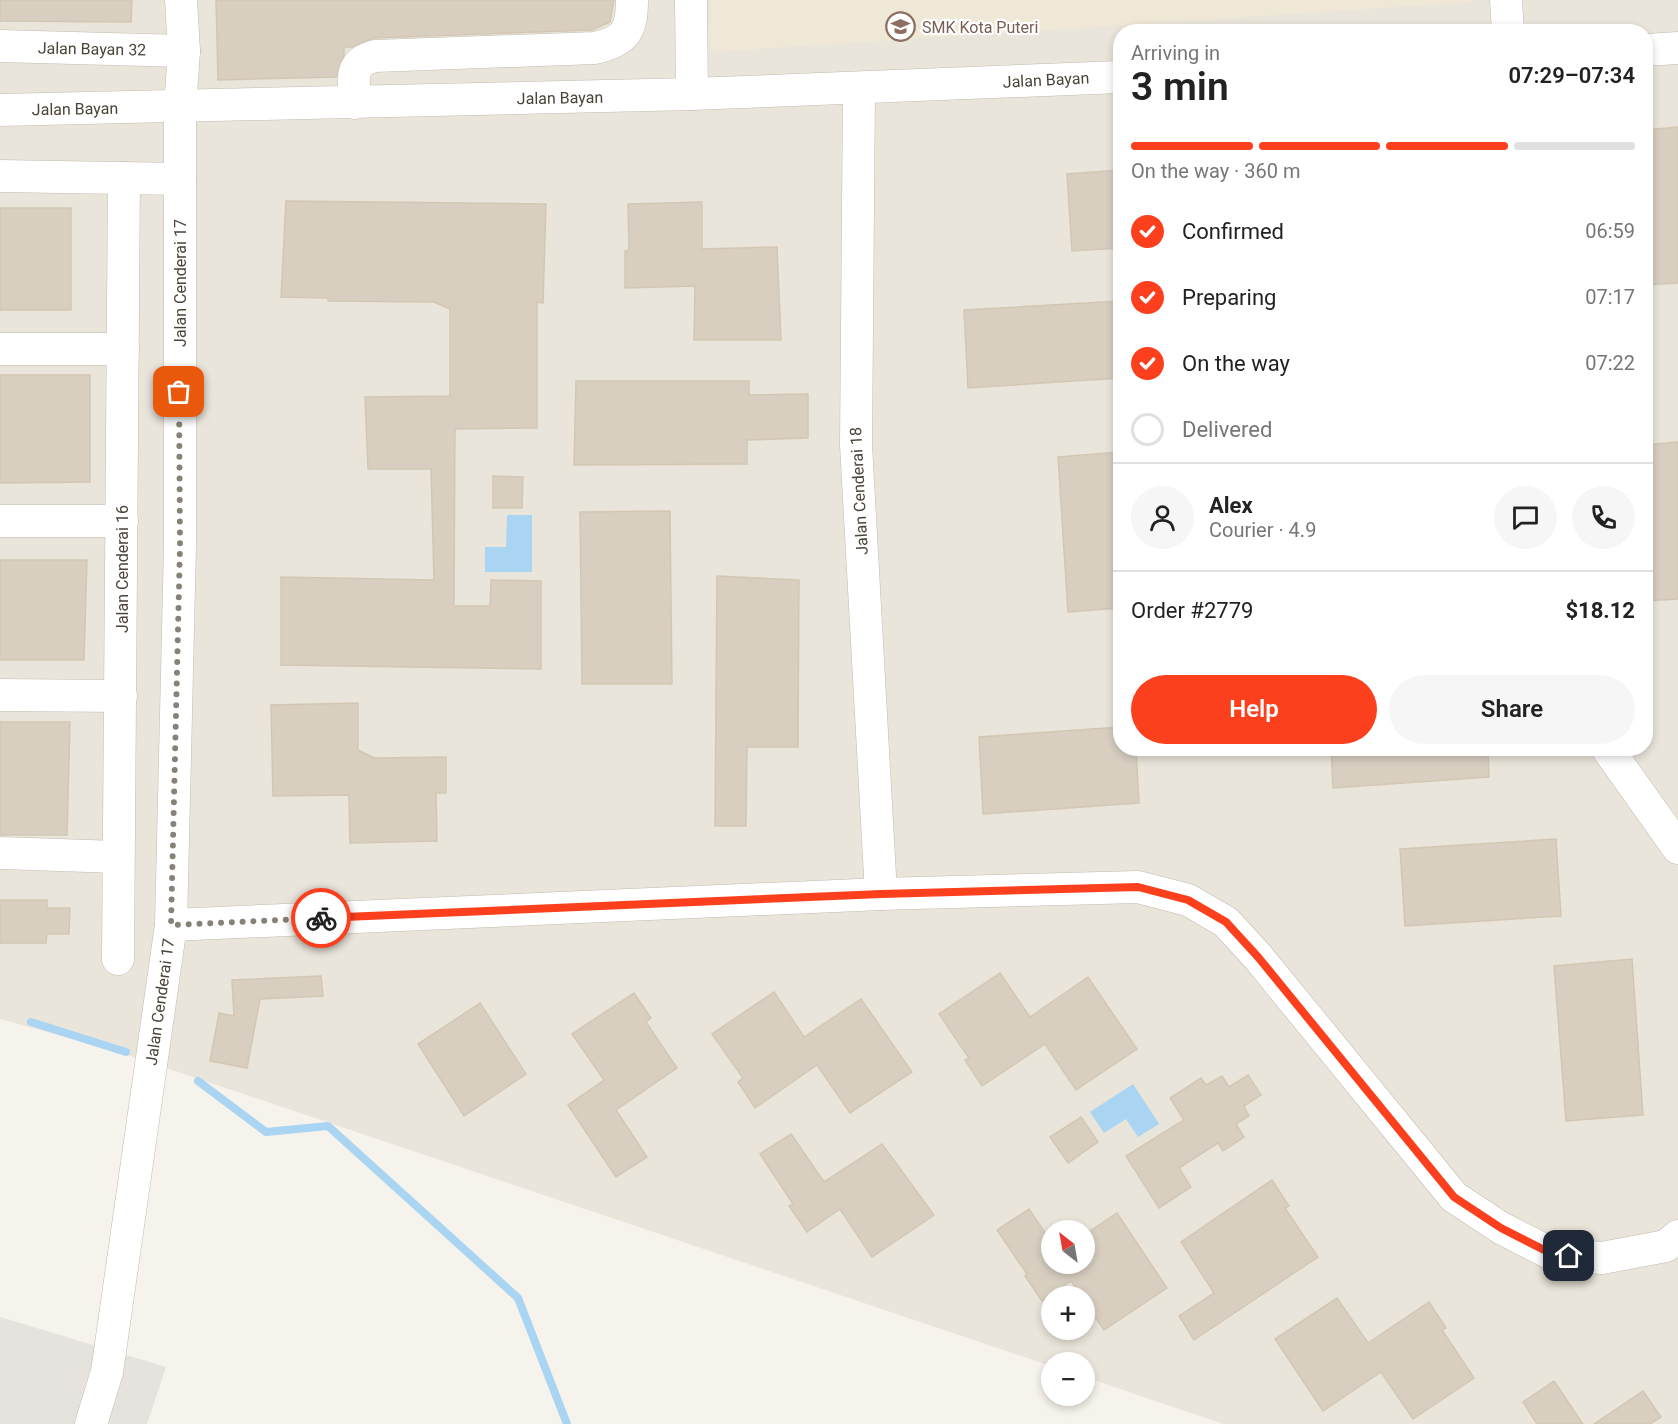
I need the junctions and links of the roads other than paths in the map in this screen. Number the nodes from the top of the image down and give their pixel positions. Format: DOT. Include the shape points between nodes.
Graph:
graph roads {
  1 [pos="180,0"];
  2 [pos="632,0"];
  3 [pos="692,0"];
  4 [pos="1506,0"];
  5 [pos="1508,24"];
  6 [pos="0,46"];
  7 [pos="1678,48"];
  8 [pos="1653,50"];
  9 [pos="184,51"];
  10 [pos="1113,77"];
  11 [pos="859,88"];
  12 [pos="692,94"];
  13 [pos="355,103"];
  14 [pos="180,107"];
  15 [pos="0,110"];
  16 [pos="0,176"];
  17 [pos="124,178"];
  18 [pos="180,179"];
  19 [pos="123,349"];
  20 [pos="0,350"];
  21 [pos="0,521"];
  22 [pos="122,521"];
  23 [pos="0,695"];
  24 [pos="121,696"];
  25 [pos="1613,756"];
  26 [pos="1678,848"];
  27 [pos="0,853"];
  28 [pos="118,857"];
  29 [pos="881,894"];
  30 [pos="171,925"];
  31 [pos="118,959"];
  32 [pos="1678,1236"];
  33 [pos="91,1424"];
  1 -- 9 [label="street, Jalan Cenderai 17"];
  2 -- 13 [label="street" via="632,22 624,36 596,48 363,59 356,67"];
  3 -- 12 [label="street"];
  4 -- 5 [label="street"];
  6 -- 9 [label="street, Jalan Bayan 32"];
  7 -- 8 [label="street"];
  9 -- 14 [label="street, Jalan Cenderai 17"];
  10 -- 11 [label="street, Jalan Bayan"];
  11 -- 12 [label="street, Jalan Bayan"];
  11 -- 29 [label="street, Jalan Cenderai 18" via="856,445"];
  12 -- 13 [label="street, Jalan Bayan"];
  13 -- 14 [label="street, Jalan Bayan"];
  14 -- 15 [label="street, Jalan Bayan"];
  14 -- 18 [label="street, Jalan Cenderai 17"];
  16 -- 17 [label="street"];
  17 -- 18 [label="street"];
  17 -- 19 [label="street, Jalan Cenderai 16"];
  18 -- 30 [label="street, Jalan Cenderai 17" via="180,545"];
  19 -- 20 [label="street"];
  19 -- 22 [label="street, Jalan Cenderai 16"];
  21 -- 22 [label="street"];
  22 -- 24 [label="street, Jalan Cenderai 16"];
  23 -- 24 [label="street"];
  24 -- 28 [label="street, Jalan Cenderai 16"];
  25 -- 26 [label="street"];
  27 -- 28 [label="street"];
  28 -- 31 [label="street, Jalan Cenderai 16"];
  29 -- 30 [label="street"];
  29 -- 32 [label="street" via="1138,887 1188,900 1226,922 1258,957 1454,1197 1501,1228 1552,1254 1602,1258 1666,1246"];
  30 -- 33 [label="street, Jalan Cenderai 17" via="107,1372"];
}
